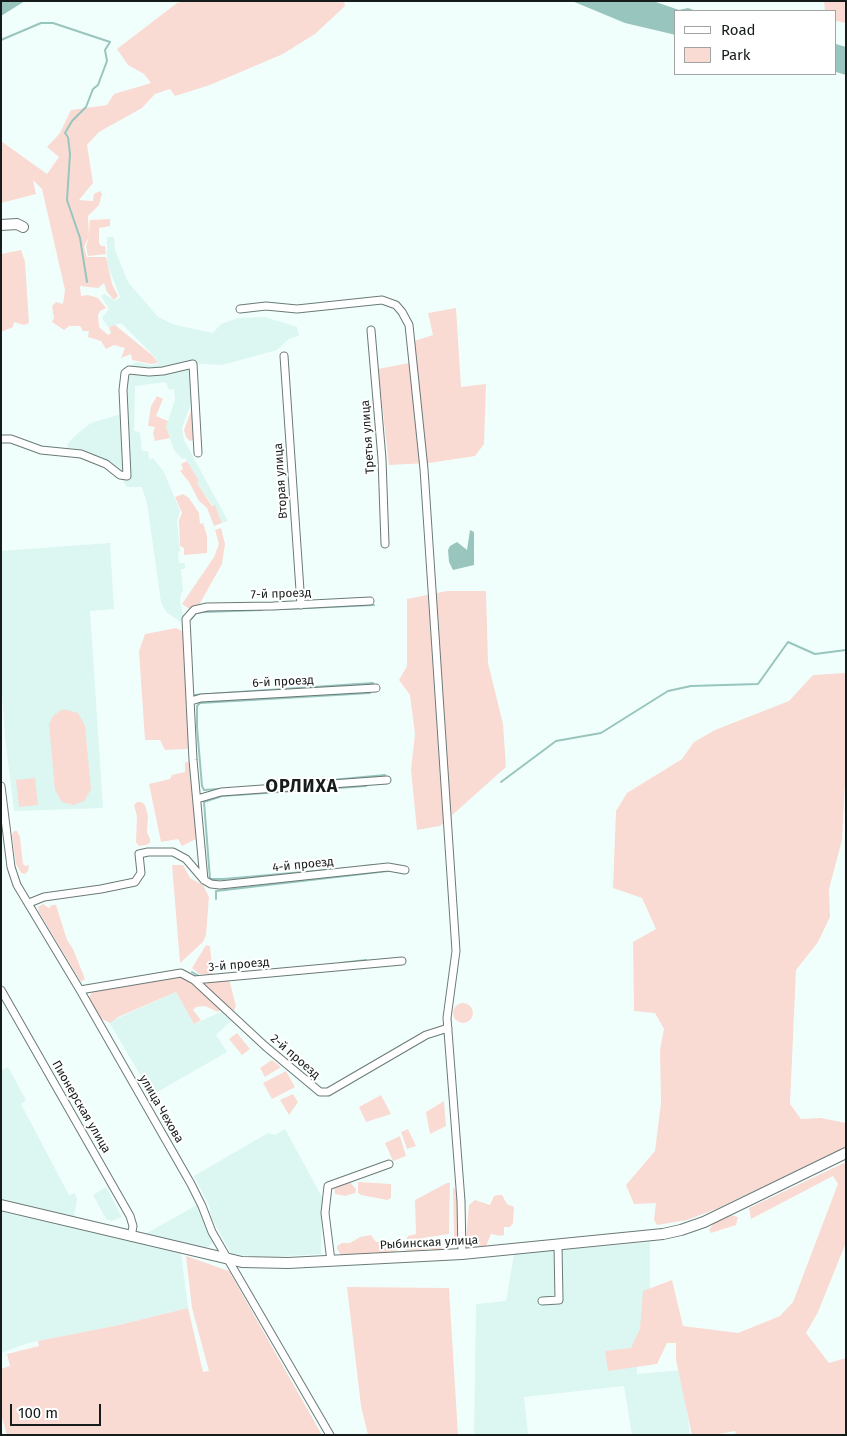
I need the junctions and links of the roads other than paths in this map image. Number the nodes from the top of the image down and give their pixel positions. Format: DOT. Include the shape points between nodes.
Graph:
graph roads {
  1 [pos="1,225"];
  2 [pos="23,227"];
  3 [pos="240,309"];
  4 [pos="371,330"];
  5 [pos="284,356"];
  6 [pos="1,439"];
  7 [pos="198,453"];
  8 [pos="385,544"];
  9 [pos="370,601"];
  10 [pos="301,605"];
  11 [pos="376,688"];
  12 [pos="192,701"];
  13 [pos="387,780"];
  14 [pos="1,786"];
  15 [pos="197,800"];
  16 [pos="406,870"];
  17 [pos="204,880"];
  18 [pos="29,903"];
  19 [pos="402,961"];
  20 [pos="194,980"];
  21 [pos="1,990"];
  22 [pos="80,990"];
  23 [pos="448,1028"];
  24 [pos="846,1153"];
  25 [pos="390,1164"];
  26 [pos="1,1206"];
  27 [pos="131,1237"];
  28 [pos="558,1246"];
  29 [pos="462,1254"];
  30 [pos="227,1259"];
  31 [pos="331,1260"];
  32 [pos="542,1301"];
  33 [pos="330,1435"];
  1 -- 2 [label="main road"];
  3 -- 23 [label="street" via="276,306 297,309 382,300 396,305 409,325 424,469 456,950"];
  4 -- 8 [label="street, Третья улица" via="382,459"];
  5 -- 10 [label="street, Вторая улица"];
  6 -- 7 [label="street" via="11,439 41,450 81,454 128,476 125,373 129,370 163,371 193,364"];
  9 -- 10 [label="street, 7-й проезд"];
  10 -- 12 [label="street, 7-й проезд" via="194,610 186,620"];
  11 -- 12 [label="street, 6-й проезд"];
  12 -- 15 [label="street"];
  13 -- 15 [label="street" via="221,792"];
  14 -- 18 [label="street, улица Чехова" via="11,867 17,885"];
  15 -- 17 [label="street"];
  16 -- 17 [label="street, 4-й проезд" via="388,867 220,885"];
  17 -- 18 [label="street" via="186,859 173,852 148,852 139,854 141,873 135,882 44,897"];
  18 -- 22 [label="street, улица Чехова"];
  19 -- 20 [label="street, 3-й проезд"];
  20 -- 22 [label="street, 3-й проезд" via="181,973"];
  20 -- 23 [label="street, 2-й проезд" via="320,1092 328,1092 426,1035"];
  21 -- 27 [label="street, Пионерская улица" via="130,1216 133,1226"];
  22 -- 30 [label="street, улица Чехова" via="191,1184"];
  23 -- 29 [label="street"];
  24 -- 28 [label="main road, Рыбинская улица" via="681,1230"];
  25 -- 31 [label="street" via="328,1186 324,1213"];
  26 -- 27 [label="main road, Рыбинская улица"];
  27 -- 30 [label="main road, Рыбинская улица"];
  28 -- 29 [label="main road, Рыбинская улица"];
  28 -- 32 [label="street" via="559,1300"];
  29 -- 31 [label="main road, Рыбинская улица"];
  30 -- 31 [label="main road, Рыбинская улица" via="255,1263"];
  30 -- 33 [label="street, улица Чехова"];
}
